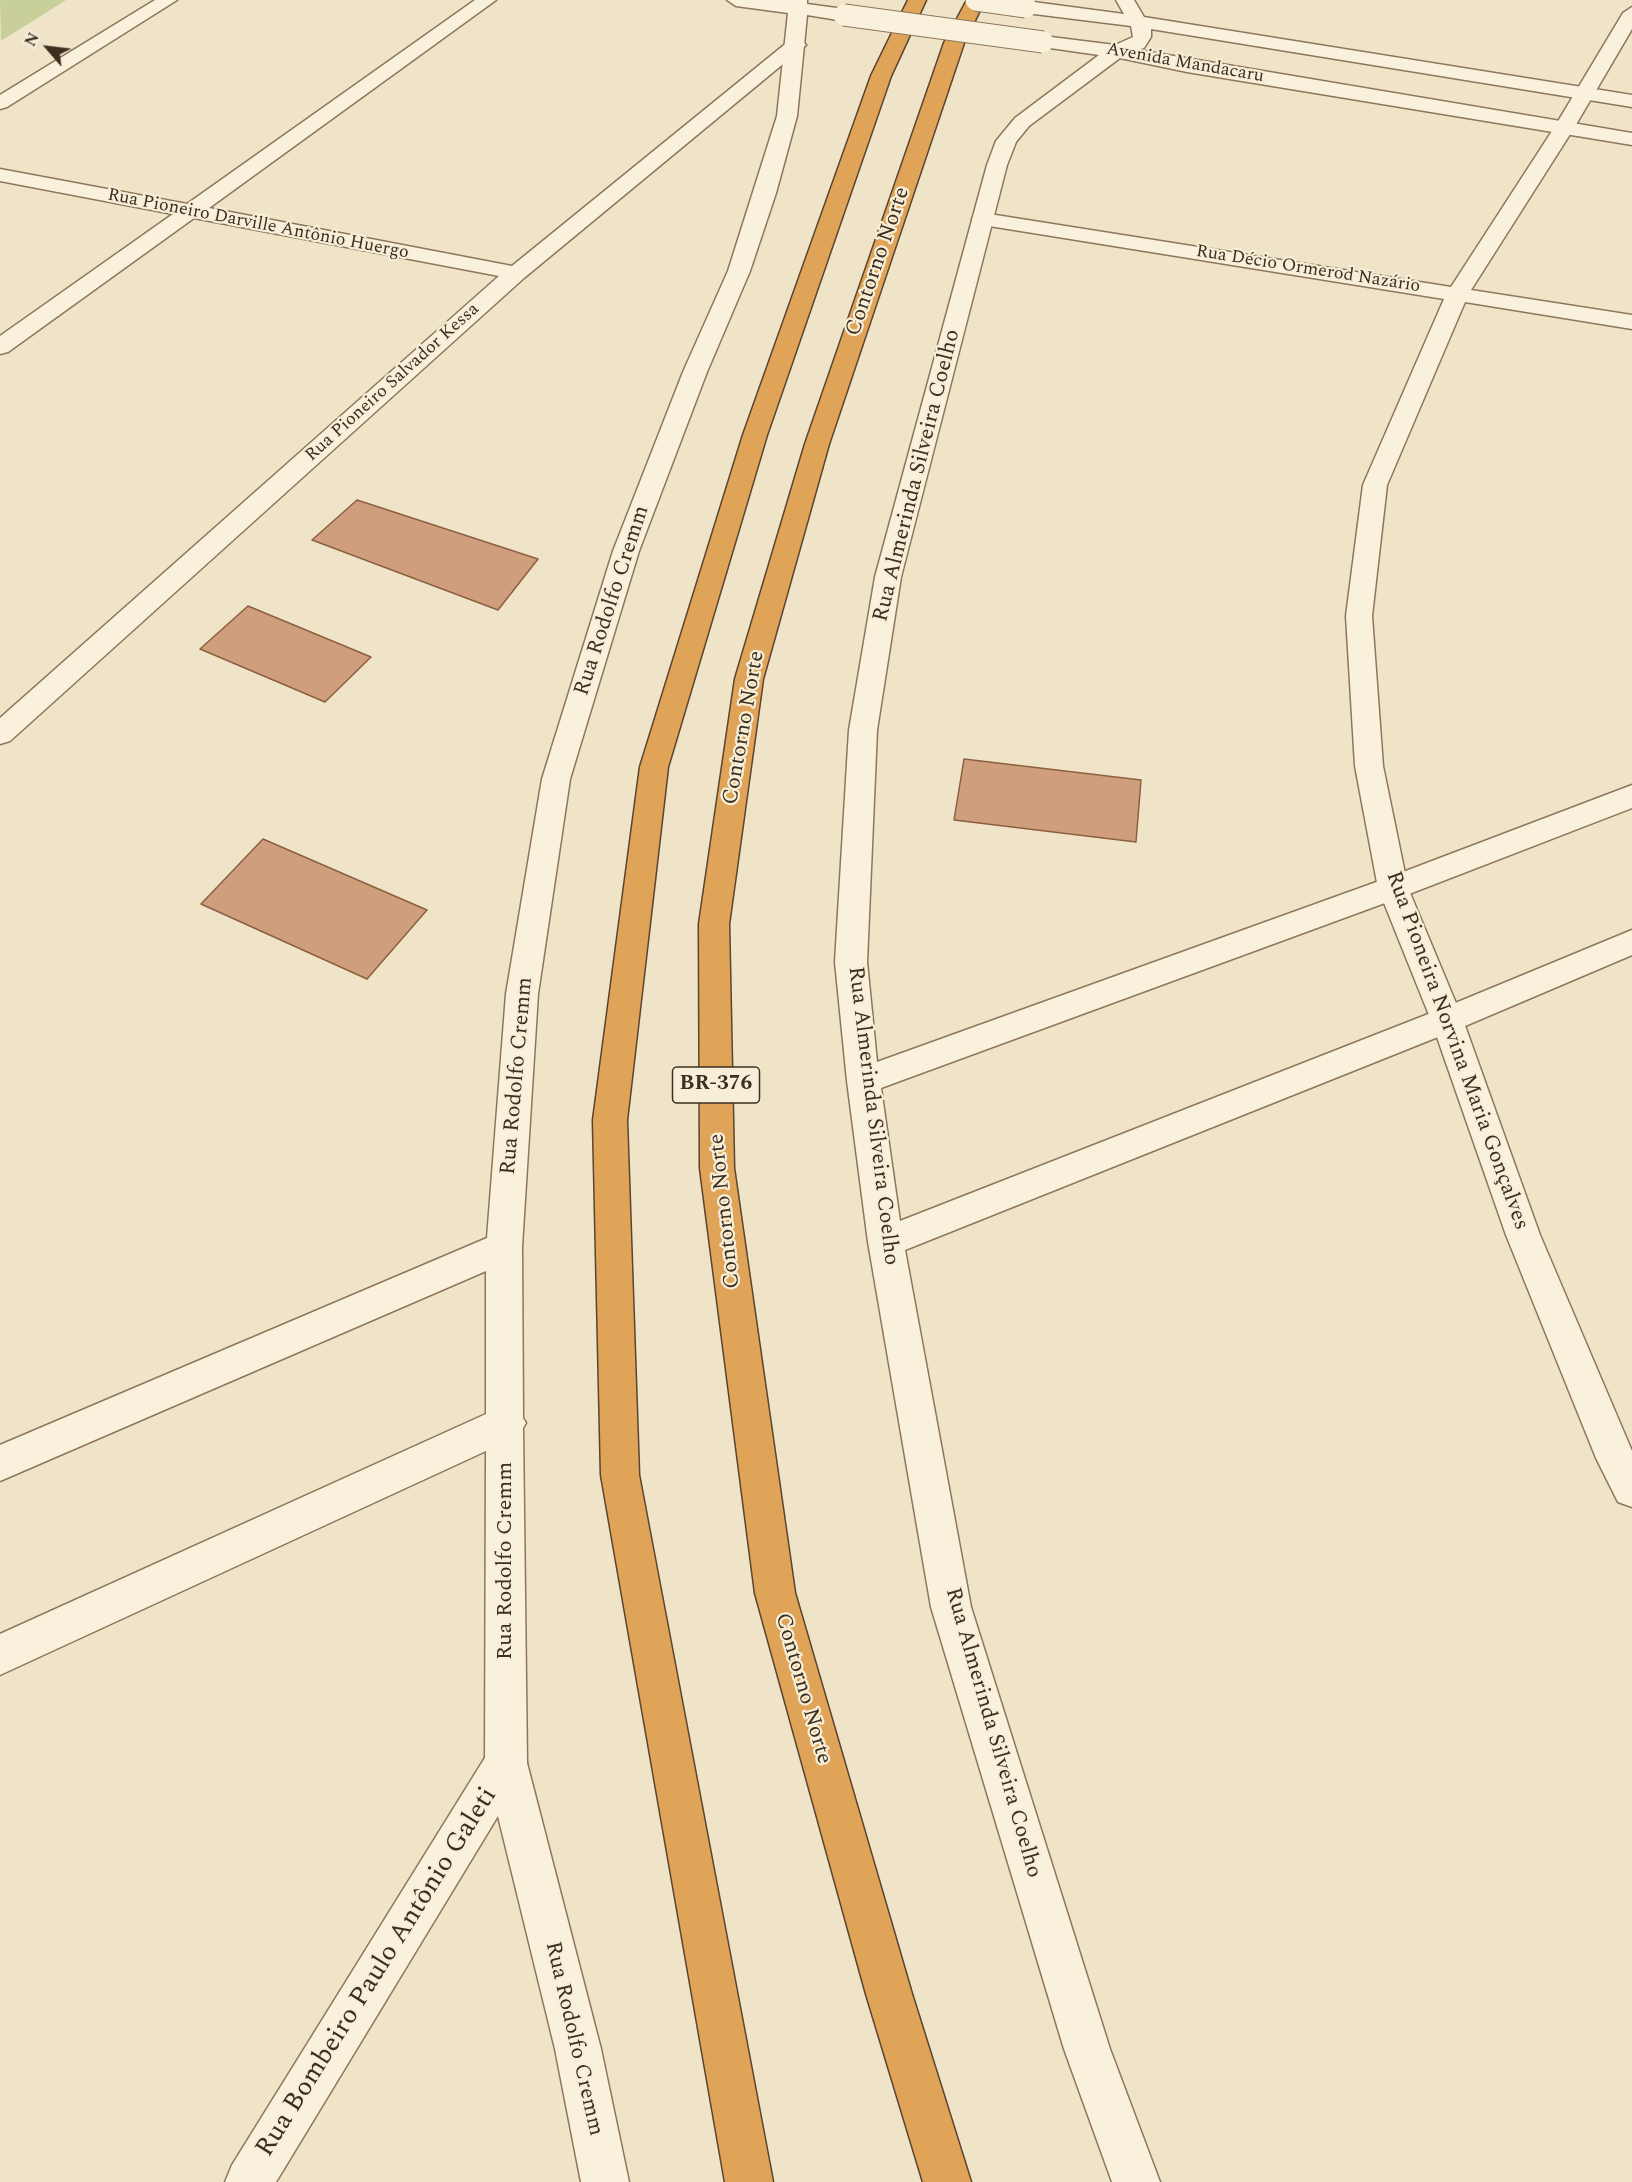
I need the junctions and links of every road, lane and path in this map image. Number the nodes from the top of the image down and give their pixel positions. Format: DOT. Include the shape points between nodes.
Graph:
graph roads {
  1 [pos="168,0"];
  2 [pos="487,0"];
  3 [pos="736,0"];
  4 [pos="917,0"];
  5 [pos="976,0"];
  6 [pos="1125,0"];
  7 [pos="798,4"];
  8 [pos="1632,13"];
  9 [pos="1135,21"];
  10 [pos="796,45"];
  11 [pos="1116,51"];
  12 [pos="1585,94"];
  13 [pos="1632,101"];
  14 [pos="0,103"];
  15 [pos="1564,128"];
  16 [pos="1632,139"];
  17 [pos="0,175"];
  18 [pos="188,212"];
  19 [pos="983,219"];
  20 [pos="516,273"];
  21 [pos="1457,294"];
  22 [pos="1632,322"];
  23 [pos="0,347"];
  24 [pos="0,734"];
  25 [pos="1632,796"];
  26 [pos="1393,888"];
  27 [pos="1632,942"];
  28 [pos="1447,1020"];
  29 [pos="863,1081"];
  30 [pos="886,1242"];
  31 [pos="504,1247"];
  32 [pos="507,1424"];
  33 [pos="0,1463"];
  34 [pos="1632,1489"];
  35 [pos="0,1655"];
  36 [pos="506,1763"];
  37 [pos="249,2182"];
  38 [pos="605,2182"];
  39 [pos="749,2182"];
  40 [pos="947,2182"];
  41 [pos="1136,2182"];
  1 -- 14 [label="street"];
  2 -- 18 [label="street"];
  3 -- 7 [label="street, Avenida Mandacaru"];
  4 -- 39 [label="highway" via="881,76 755,435 654,767 610,1120 620,1475"];
  5 -- 9 [label="street, Avenida Mandacaru, bridge"];
  5 -- 40 [label="highway, Contorno Norte / BR-376" via="954,43 817,444 752,668 714,924 717,1168 775,1593"];
  6 -- 9 [label="street, Rua Almerinda Silveira Coelho"];
  7 -- 10 [label="street, Rua Rodolfo Cremm"];
  7 -- 11 [label="street, Avenida Mandacaru, bridge" via="844,15"];
  8 -- 12 [label="street, Rua Pioneira Norvina Maria Gonçalves"];
  9 -- 11 [label="street, Rua Almerinda Silveira Coelho" via="1143,31 1142,38 1137,44"];
  9 -- 12 [label="street, Avenida Mandacaru"];
  10 -- 20 [label="street, Rua Pioneiro Salvador Kessa"];
  10 -- 31 [label="street, Rua Rodolfo Cremm" via="787,116 765,193 739,271 695,372 626,551 556,779 522,994"];
  11 -- 15 [label="street, Avenida Mandacaru"];
  11 -- 19 [label="street, Rua Almerinda Silveira Coelho" via="1022,122 1006,141"];
  12 -- 13 [label="street, Avenida Mandacaru"];
  12 -- 15 [label="street, Rua Pioneira Norvina Maria Gonçalves"];
  15 -- 16 [label="street, Avenida Mandacaru"];
  15 -- 21 [label="street, Rua Pioneira Norvina Maria Gonçalves"];
  17 -- 18 [label="street, Rua Pioneiro Darville Antônio Huergo"];
  18 -- 20 [label="street, Rua Pioneiro Darville Antônio Huergo"];
  18 -- 23 [label="street"];
  19 -- 21 [label="street, Rua Décio Ormerod Nazário"];
  19 -- 29 [label="street, Rua Almerinda Silveira Coelho" via="888,577 863,730 851,962"];
  20 -- 24 [label="street, Rua Pioneiro Salvador Kessa"];
  21 -- 22 [label="street, Rua Décio Ormerod Nazário"];
  21 -- 26 [label="street, Rua Pioneira Norvina Maria Gonçalves" via="1376,485 1359,616 1369,766"];
  25 -- 26 [label="street"];
  26 -- 28 [label="street, Rua Pioneira Norvina Maria Gonçalves"];
  26 -- 29 [label="street"];
  27 -- 28 [label="street"];
  28 -- 30 [label="street"];
  28 -- 34 [label="street, Rua Pioneira Norvina Maria Gonçalves" via="1523,1235 1609,1445"];
  29 -- 30 [label="street, Rua Almerinda Silveira Coelho"];
  30 -- 41 [label="street, Rua Almerinda Silveira Coelho" via="951,1606 1087,2049"];
  31 -- 32 [label="street, Rua Rodolfo Cremm"];
  31 -- 33 [label="street"];
  32 -- 35 [label="street"];
  32 -- 36 [label="street, Rua Rodolfo Cremm"];
  36 -- 37 [label="street, Rua Bombeiro Paulo Antônio Galeti"];
  36 -- 38 [label="street, Rua Rodolfo Cremm" via="578,2049"];
}
